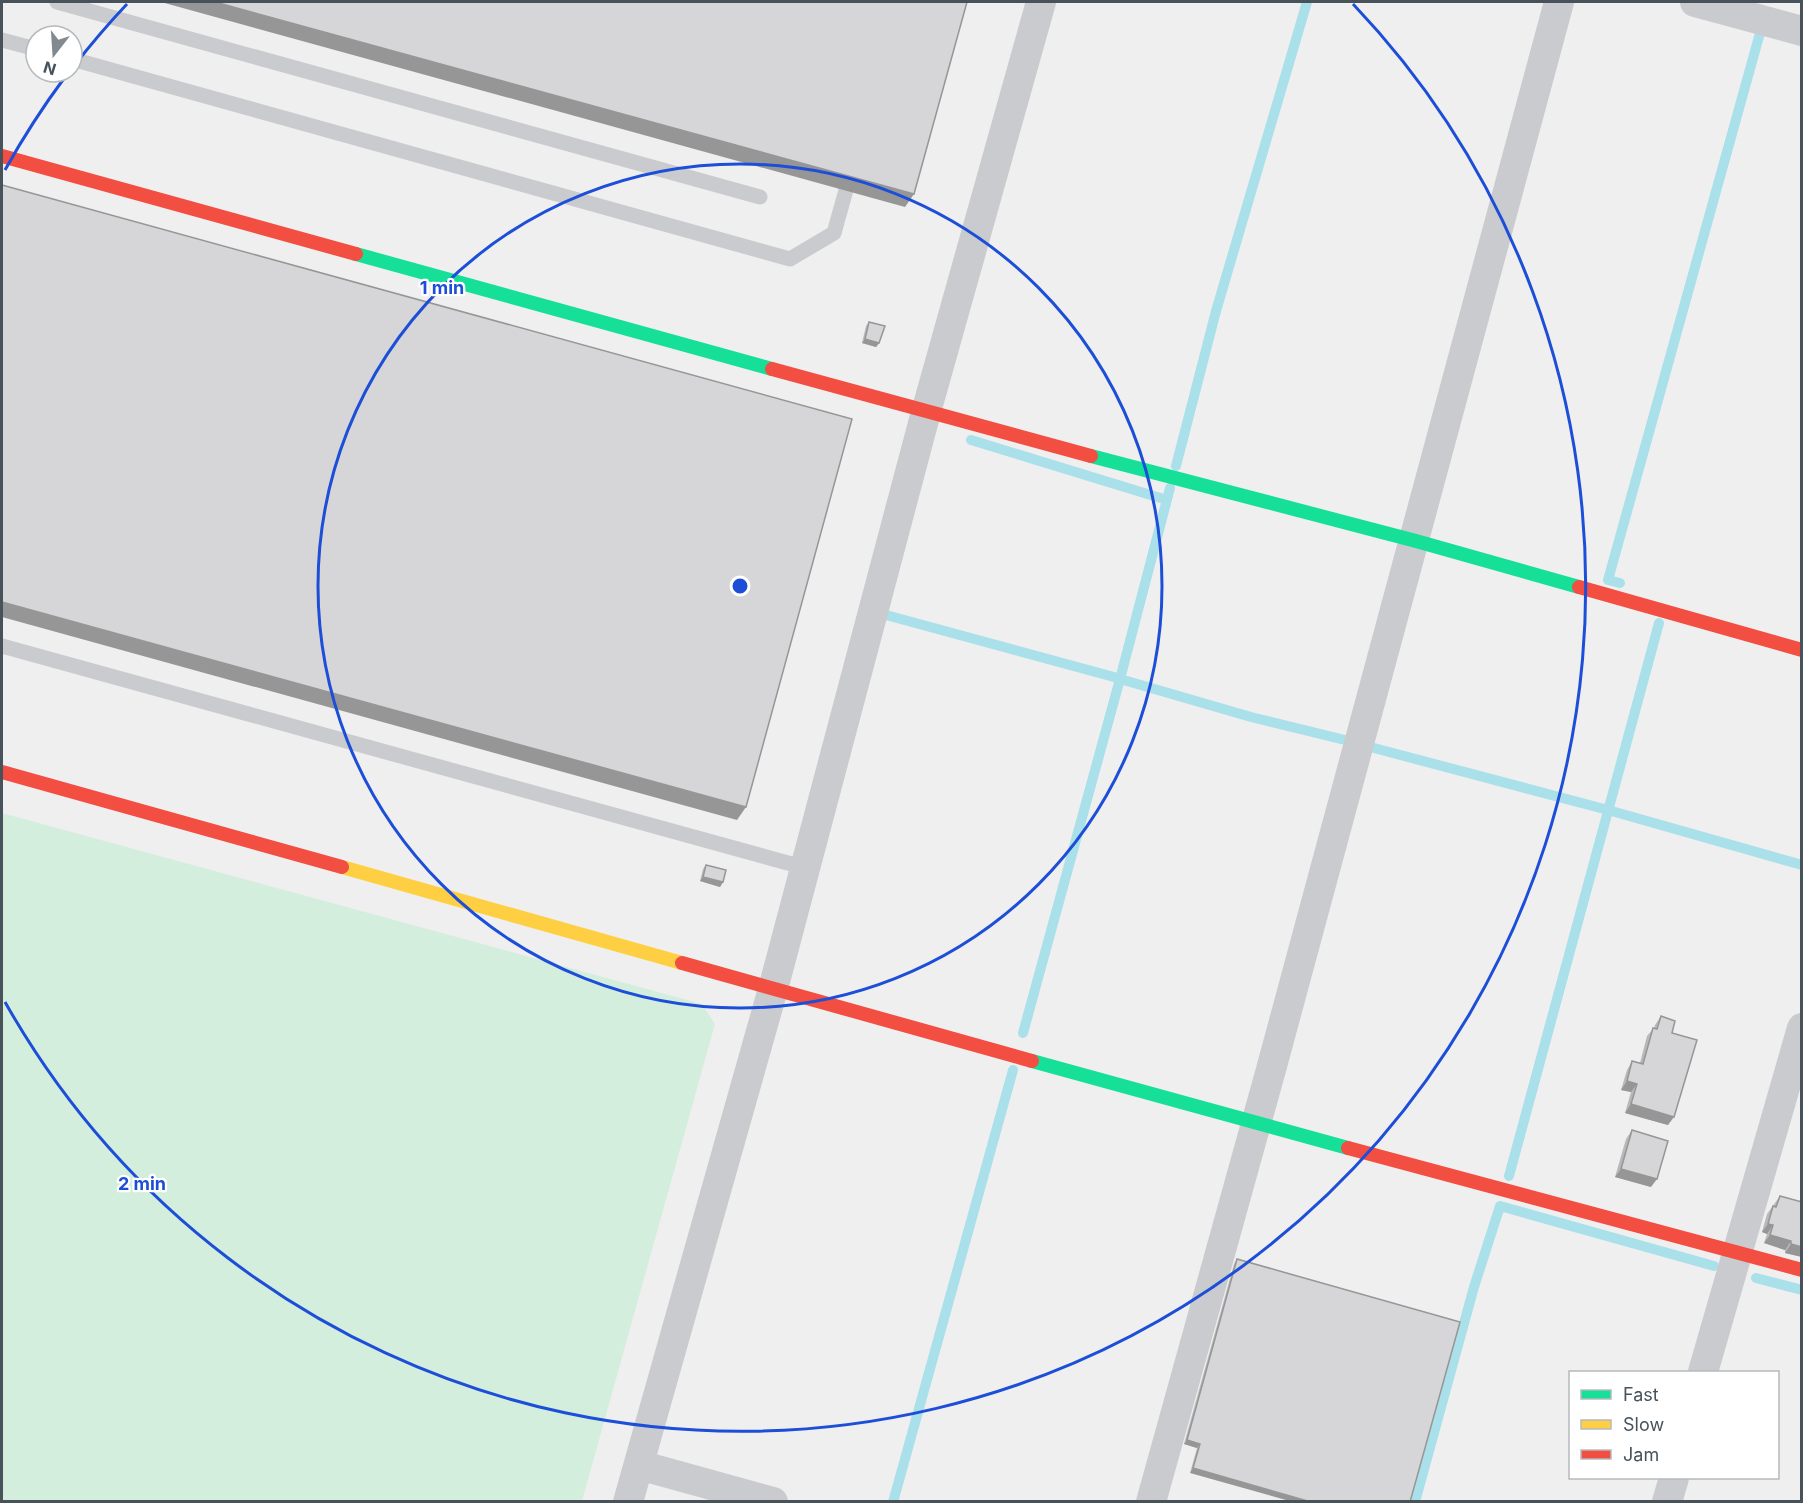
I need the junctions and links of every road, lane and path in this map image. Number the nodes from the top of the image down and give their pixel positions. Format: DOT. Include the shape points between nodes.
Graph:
graph roads {
  1 [pos="57,2"];
  2 [pos="1041,2"];
  3 [pos="1559,2"];
  4 [pos="1695,2"];
  5 [pos="1802,31"];
  6 [pos="2,40"];
  7 [pos="24,46"];
  8 [pos="84,63"];
  9 [pos="2,156"];
  10 [pos="846,190"];
  11 [pos="760,197"];
  12 [pos="926,412"];
  13 [pos="1416,542"];
  14 [pos="2,645"];
  15 [pos="1802,650"];
  16 [pos="2,772"];
  17 [pos="806,868"];
  18 [pos="773,989"];
  19 [pos="1802,1028"];
  20 [pos="1257,1124"];
  21 [pos="1737,1252"];
  22 [pos="1802,1270"];
  23 [pos="1703,1371"];
  24 [pos="639,1465"];
  25 [pos="1674,1479"];
  26 [pos="628,1502"];
  27 [pos="773,1502"];
  28 [pos="1151,1502"];
  29 [pos="1667,1502"];
  1 -- 11 [label="lane"];
  2 -- 12 [label="street"];
  3 -- 13 [label="street"];
  4 -- 5 [label="street"];
  6 -- 7 [label="lane"];
  8 -- 10 [label="lane" via="789,259 834,233"];
  9 -- 12 [label="street"];
  12 -- 13 [label="street"];
  12 -- 17 [label="street"];
  13 -- 15 [label="street"];
  13 -- 20 [label="street"];
  14 -- 17 [label="lane"];
  16 -- 18 [label="street"];
  17 -- 18 [label="street"];
  18 -- 20 [label="street"];
  18 -- 24 [label="street"];
  19 -- 21 [label="street"];
  20 -- 21 [label="street"];
  20 -- 28 [label="street"];
  21 -- 22 [label="street"];
  21 -- 23 [label="street"];
  24 -- 26 [label="street"];
  24 -- 27 [label="street"];
  25 -- 29 [label="street"];
}
